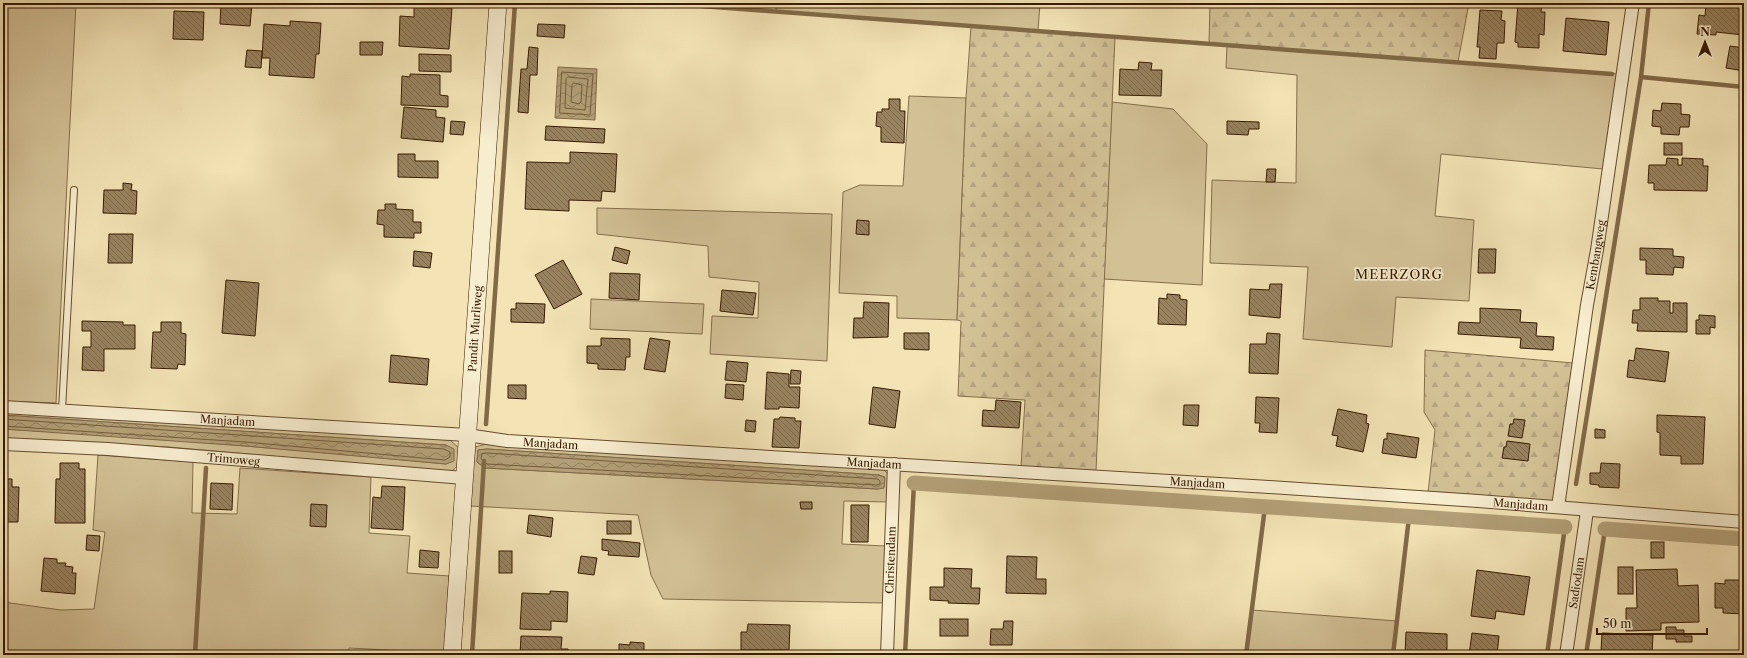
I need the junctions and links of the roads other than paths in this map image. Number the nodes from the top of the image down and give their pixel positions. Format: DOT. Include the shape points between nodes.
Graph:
graph roads {
  1 [pos="498,3"];
  2 [pos="1633,3"];
  3 [pos="74,190"];
  4 [pos="3,407"];
  5 [pos="62,410"];
  6 [pos="467,439"];
  7 [pos="3,444"];
  8 [pos="894,464"];
  9 [pos="464,475"];
  10 [pos="1558,507"];
  11 [pos="1587,511"];
  12 [pos="1744,522"];
  13 [pos="452,655"];
  14 [pos="887,655"];
  15 [pos="1566,655"];
  1 -- 6 [label="street, Pandit Murliweg"];
  2 -- 10 [label="street, Kembangweg" via="1597,250 1586,305"];
  3 -- 5 [label="lane"];
  4 -- 5 [label="street, Manjadam"];
  5 -- 6 [label="street, Manjadam"];
  6 -- 8 [label="street, Manjadam"];
  6 -- 9 [label="street, Pandit Murliweg"];
  7 -- 9 [label="street, Trimoweg" via="108,449"];
  8 -- 10 [label="street, Manjadam"];
  8 -- 14 [label="street, Christendam"];
  9 -- 13 [label="street, Pandit Murliweg"];
  10 -- 11 [label="street, Manjadam"];
  11 -- 12 [label="street, Manjadam"];
  11 -- 15 [label="street, Sadiodam"];
}
